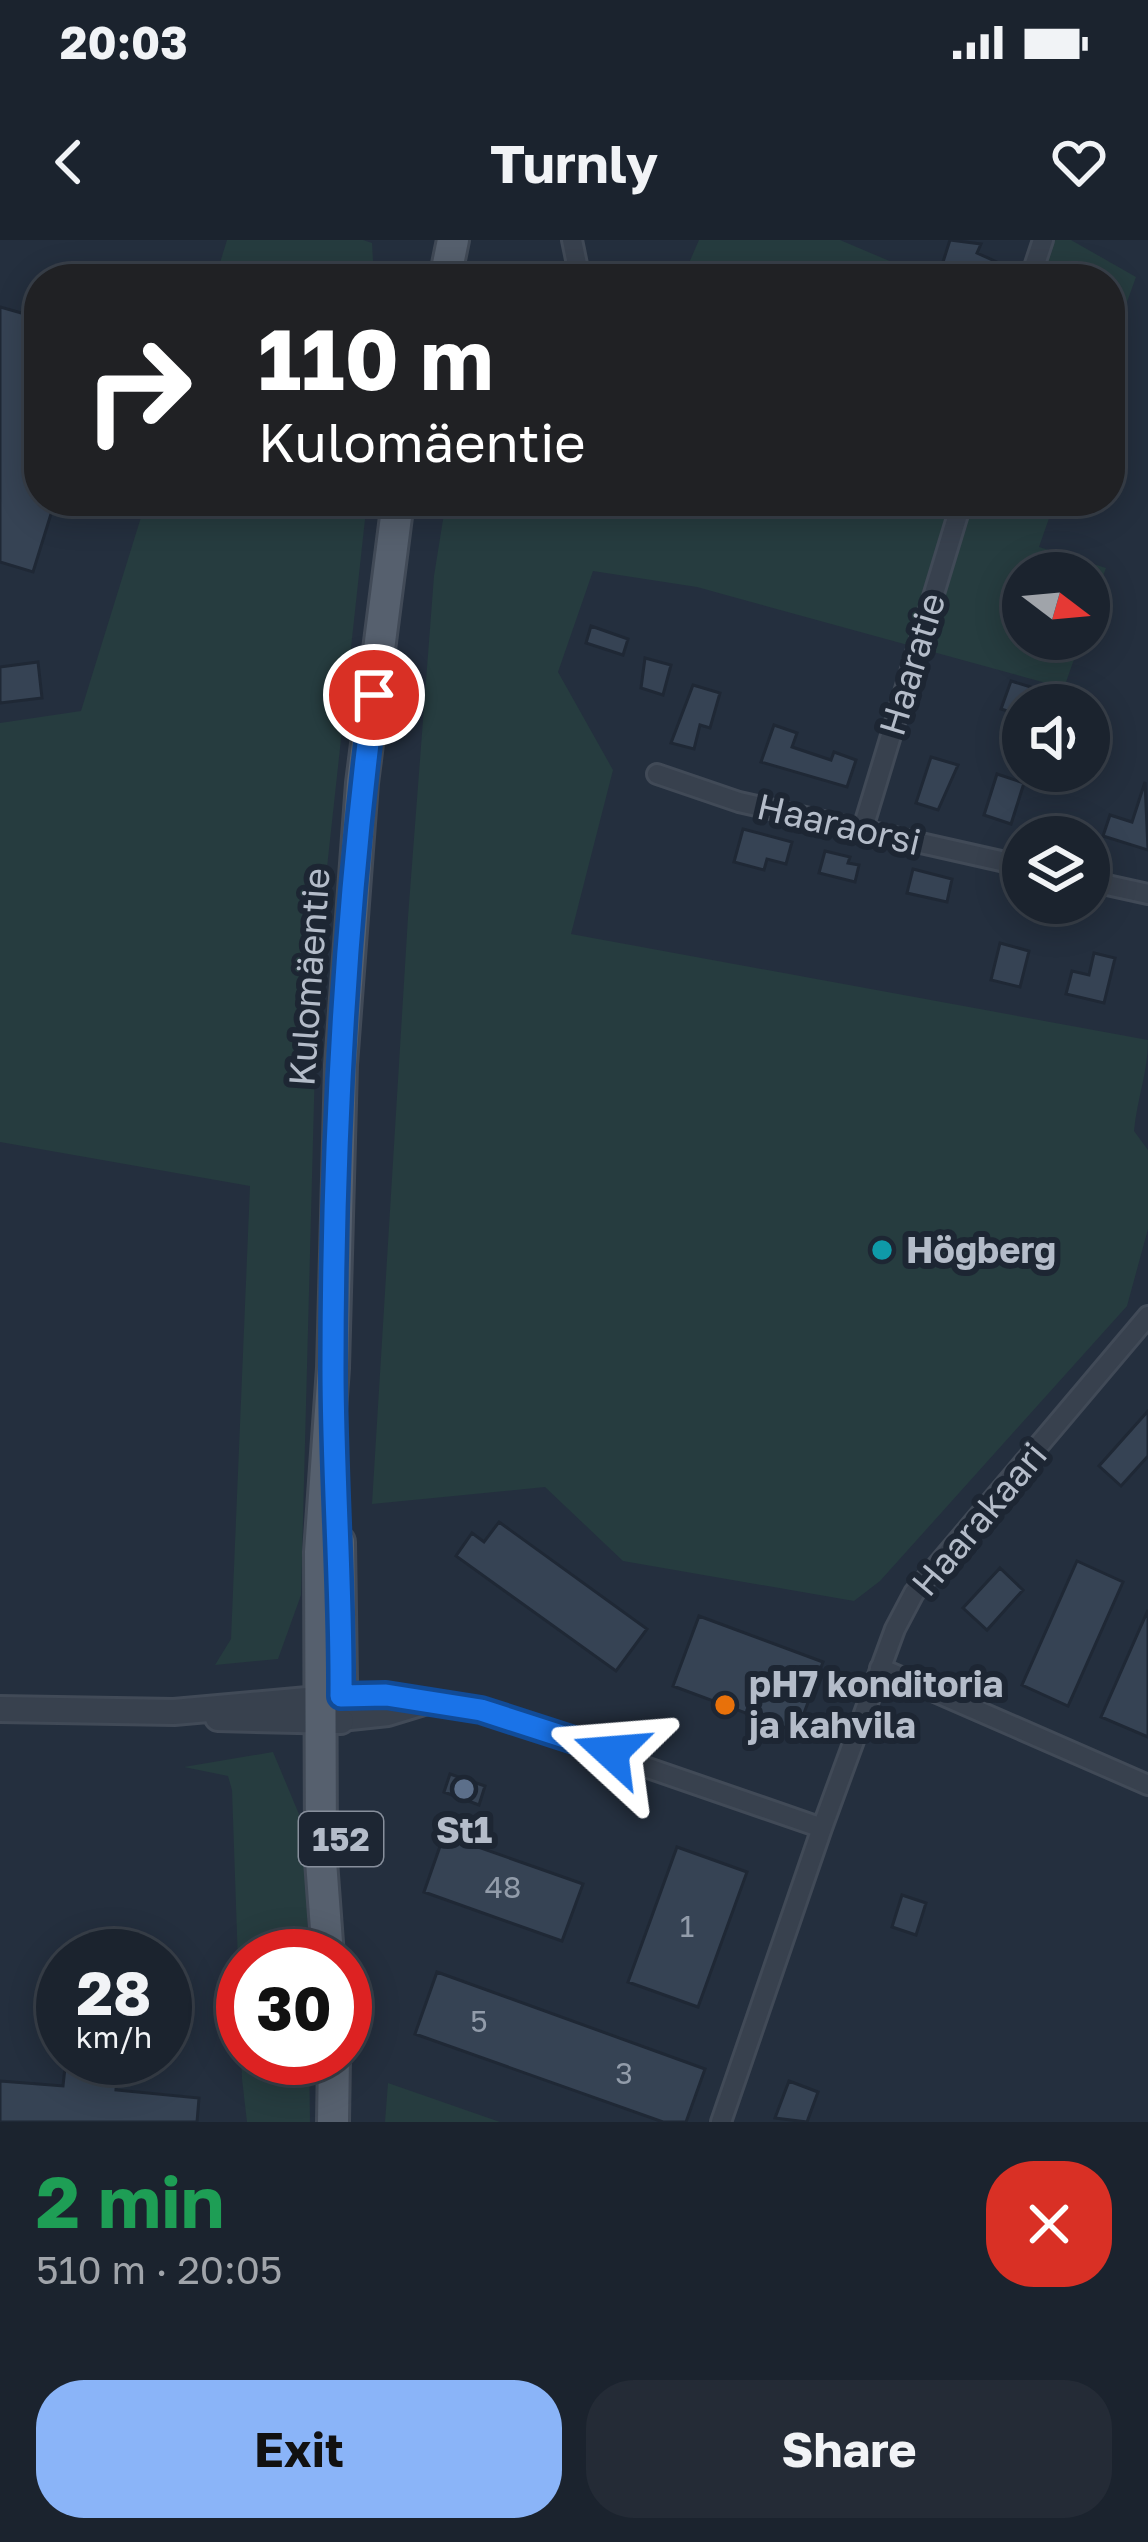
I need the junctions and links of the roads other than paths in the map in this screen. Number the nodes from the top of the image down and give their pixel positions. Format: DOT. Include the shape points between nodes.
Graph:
graph roads {
  1 [pos="397,516"];
  2 [pos="957,516"];
  3 [pos="657,774"];
  4 [pos="863,828"];
  5 [pos="1002,861"];
  6 [pos="1110,886"];
  7 [pos="1148,894"];
  8 [pos="1148,1316"];
  9 [pos="880,1668"];
  10 [pos="0,1709"];
  11 [pos="331,1710"];
  12 [pos="1148,1785"];
  13 [pos="822,1828"];
  14 [pos="326,1929"];
  15 [pos="336,1929"];
  16 [pos="334,2085"];
  17 [pos="333,2122"];
  18 [pos="721,2122"];
  1 -- 11 [label="main road, Kulomäentie / 152" via="352,889 341,1065 320,1552"];
  2 -- 4 [label="street, Haaratie"];
  3 -- 4 [label="street, Haaraorsi" via="740,802"];
  4 -- 5 [label="street, Haaraorsi"];
  6 -- 7 [label="street"];
  8 -- 9 [label="street, Haarakaari" via="914,1593"];
  9 -- 12 [label="street"];
  9 -- 13 [label="street, Haarakaari"];
  10 -- 11 [label="street"];
  11 -- 13 [label="street" via="481,1710"];
  11 -- 14 [label="main road, Kulomäentie / 152" via="321,1861"];
  11 -- 15 [label="main road, Kulomäentie / 152"];
  13 -- 18 [label="street, Haarakaari"];
  16 -- 17 [label="main road"];
}
